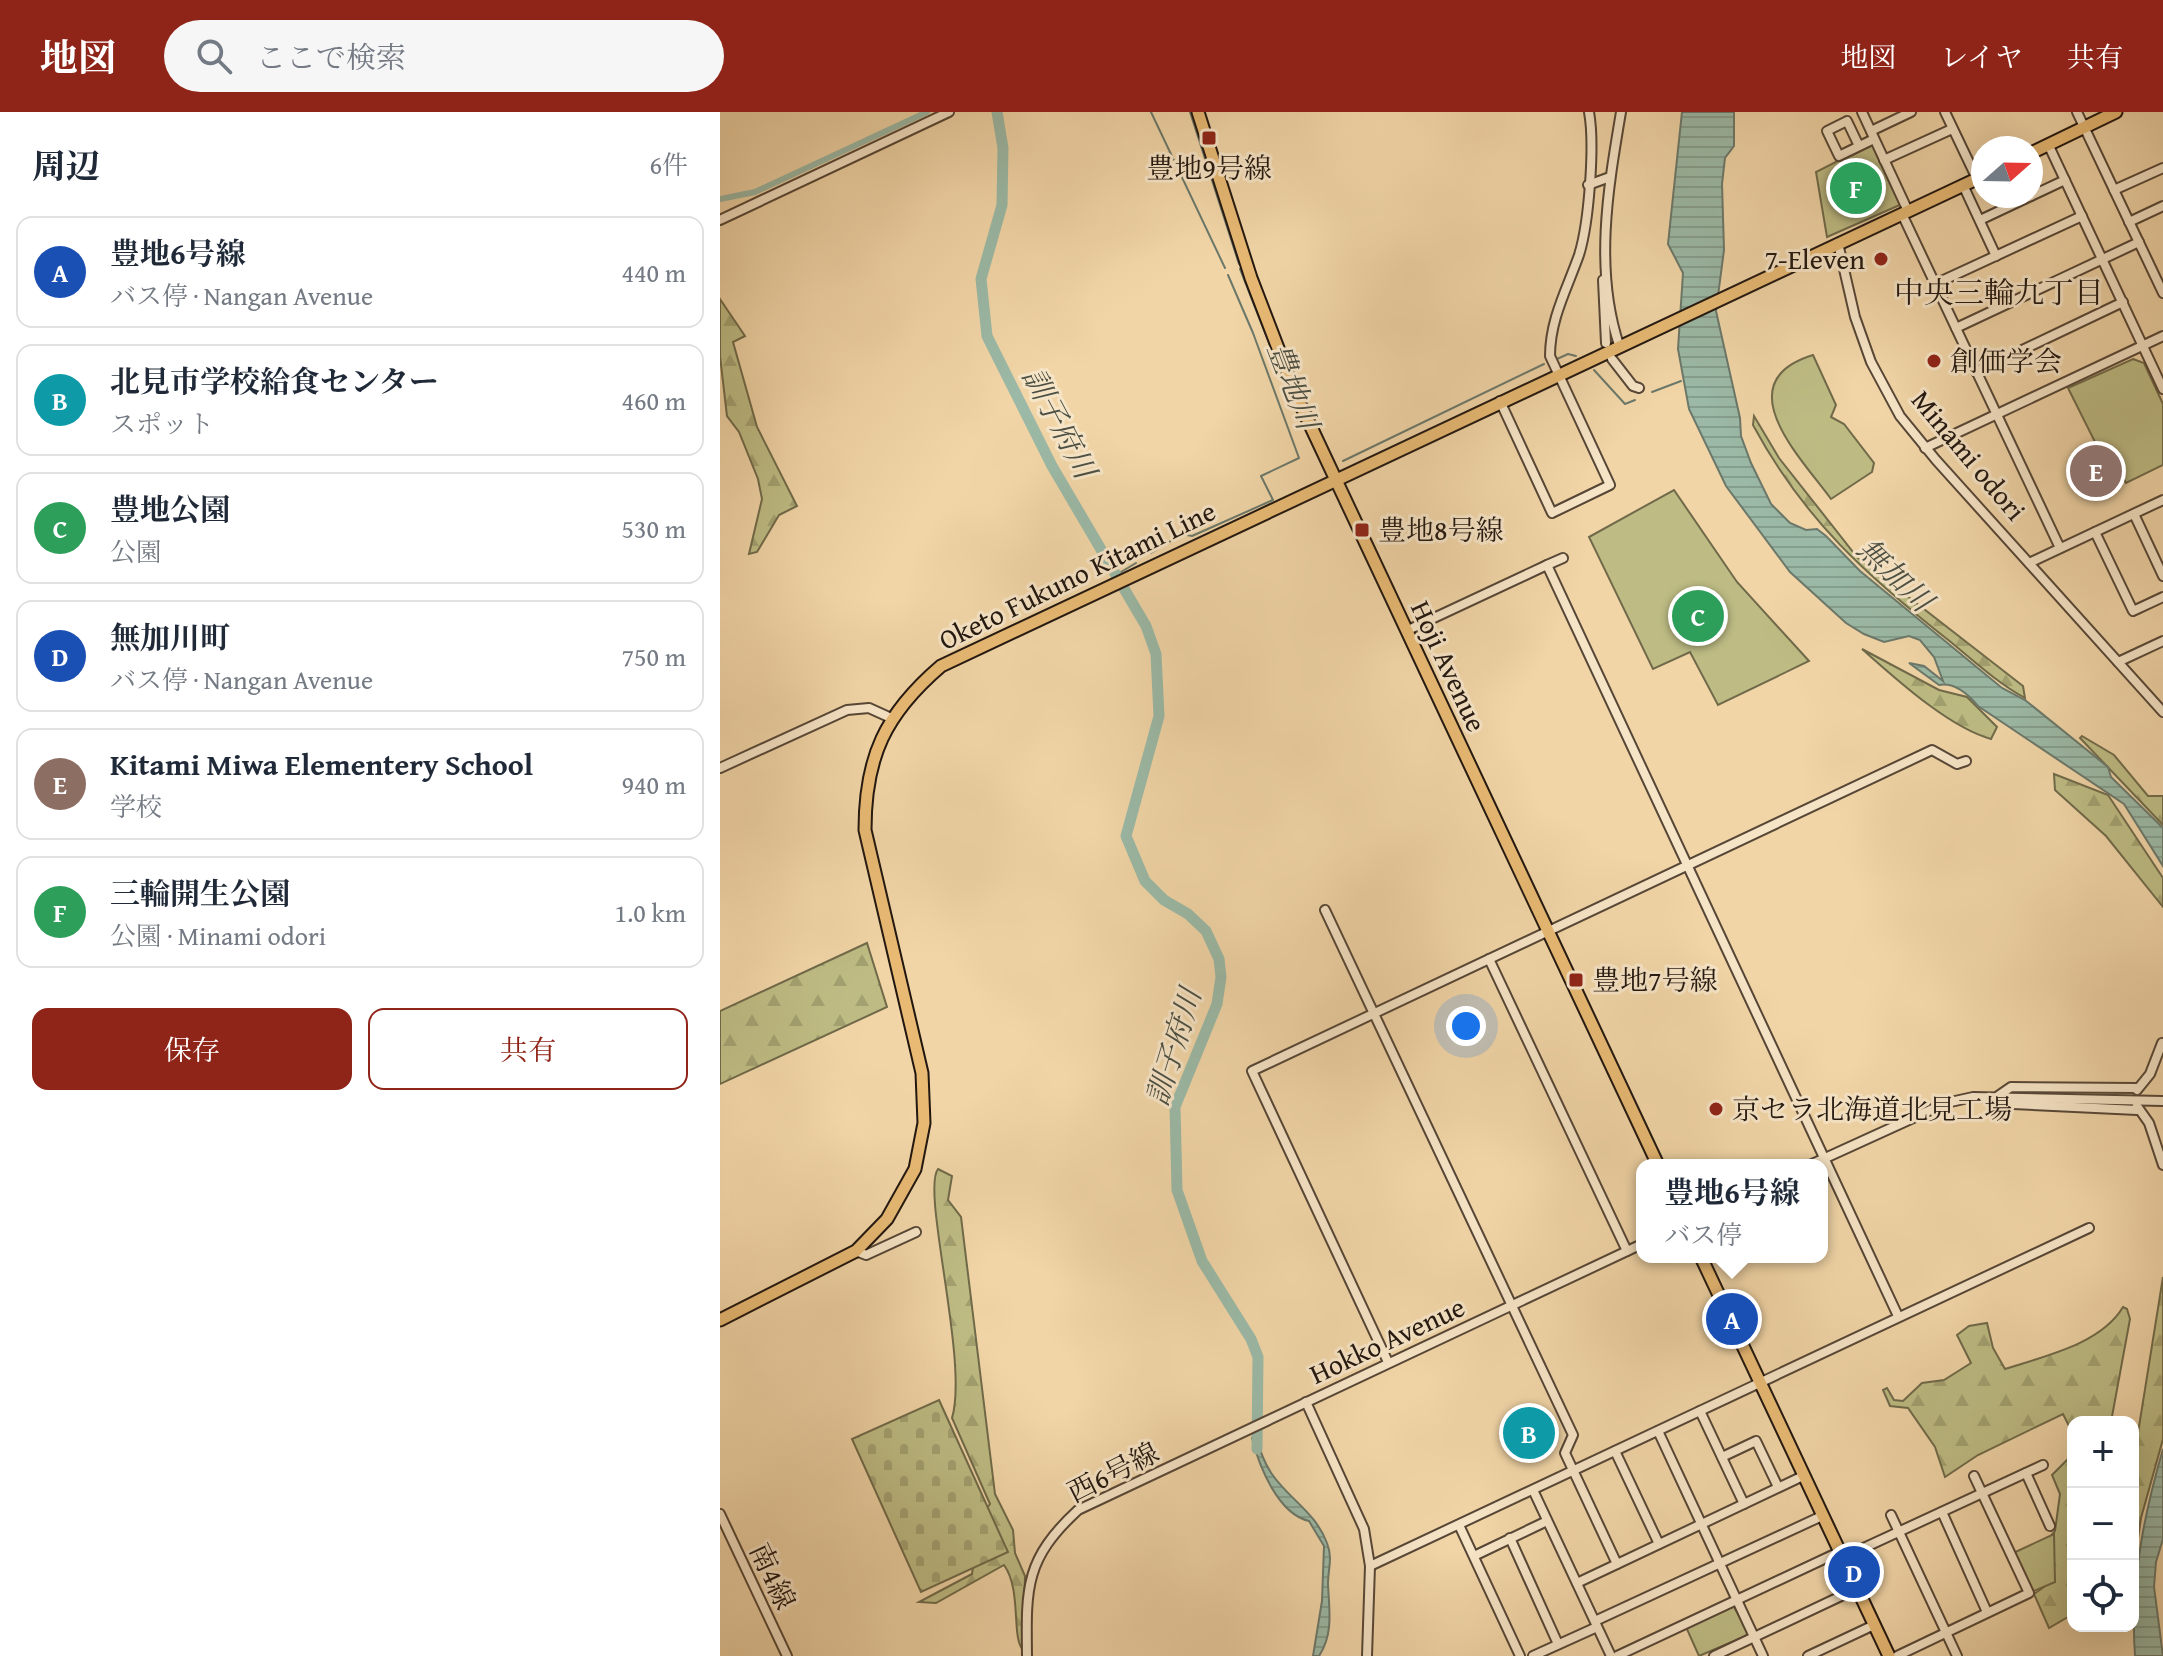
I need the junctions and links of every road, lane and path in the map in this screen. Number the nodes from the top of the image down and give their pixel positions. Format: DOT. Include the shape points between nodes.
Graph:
graph roads {
  1 [pos="949,112"];
  2 [pos="1198,112"];
  3 [pos="1589,112"];
  4 [pos="1621,112"];
  5 [pos="1862,112"];
  6 [pos="1911,112"];
  7 [pos="1945,112"];
  8 [pos="2077,112"];
  9 [pos="2116,112"];
  10 [pos="2084,127"];
  11 [pos="1952,129"];
  12 [pos="1872,135"];
  13 [pos="2048,144"];
  14 [pos="1859,146"];
  15 [pos="2043,147"];
  16 [pos="1884,160"];
  17 [pos="1971,162"];
  18 [pos="2163,168"];
  19 [pos="1610,177"];
  20 [pos="2065,180"];
  21 [pos="1971,181"];
  22 [pos="1588,185"];
  23 [pos="1963,185"];
  24 [pos="2043,190"];
  25 [pos="2114,190"];
  26 [pos="2163,206"];
  27 [pos="2006,208"];
  28 [pos="1905,212"];
  29 [pos="2082,216"];
  30 [pos="720,220"];
  31 [pos="1980,220"];
  32 [pos="2129,222"];
  33 [pos="2139,242"];
  34 [pos="1838,243"];
  35 [pos="1996,256"];
  36 [pos="2102,260"];
  37 [pos="1607,268"];
  38 [pos="1935,284"];
  39 [pos="2162,287"];
  40 [pos="2123,302"];
  41 [pos="1956,328"];
  42 [pos="2163,336"];
  43 [pos="1606,343"];
  44 [pos="1622,344"];
  45 [pos="2143,346"];
  46 [pos="1612,359"];
  47 [pos="1976,372"];
  48 [pos="1558,374"];
  49 [pos="1639,388"];
  50 [pos="2163,389"];
  51 [pos="1500,401"];
  52 [pos="1997,415"];
  53 [pos="1925,448"];
  54 [pos="1334,480"];
  55 [pos="2163,500"];
  56 [pos="2134,514"];
  57 [pos="2095,532"];
  58 [pos="2060,548"];
  59 [pos="1563,558"];
  60 [pos="2029,563"];
  61 [pos="1547,565"];
  62 [pos="2163,576"];
  63 [pos="2163,597"];
  64 [pos="1406,631"];
  65 [pos="2163,641"];
  66 [pos="2118,662"];
  67 [pos="2163,712"];
  68 [pos="891,718"];
  69 [pos="1966,761"];
  70 [pos="720,768"];
  71 [pos="1686,865"];
  72 [pos="1325,910"];
  73 [pos="1548,931"];
  74 [pos="1489,959"];
  75 [pos="1371,1013"];
  76 [pos="2162,1043"];
  77 [pos="1997,1097"];
  78 [pos="2163,1101"];
  79 [pos="1655,1159"];
  80 [pos="1824,1159"];
  81 [pos="2163,1165"];
  82 [pos="1828,1167"];
  83 [pos="2089,1228"];
  84 [pos="916,1232"];
  85 [pos="1636,1247"];
  86 [pos="856,1251"];
  87 [pos="1627,1251"];
  88 [pos="1704,1263"];
  89 [pos="1512,1306"];
  90 [pos="1898,1316"];
  91 [pos="720,1320"];
  92 [pos="1388,1362"];
  93 [pos="1759,1382"];
  94 [pos="1306,1402"];
  95 [pos="1700,1411"];
  96 [pos="1658,1431"];
  97 [pos="1615,1451"];
  98 [pos="1722,1457"];
  99 [pos="2043,1465"];
  100 [pos="1573,1471"];
  101 [pos="2026,1473"];
  102 [pos="1803,1476"];
  103 [pos="1974,1476"];
  104 [pos="1778,1487"];
  105 [pos="1533,1490"];
  106 [pos="1983,1493"];
  107 [pos="1744,1504"];
  108 [pos="1942,1512"];
  109 [pos="720,1514"];
  110 [pos="1891,1515"];
  111 [pos="1822,1516"];
  112 [pos="1547,1521"];
  113 [pos="1702,1524"];
  114 [pos="1459,1525"];
  115 [pos="2050,1526"];
  116 [pos="1899,1532"];
  117 [pos="1510,1538"];
  118 [pos="1659,1544"];
  119 [pos="1841,1555"];
  120 [pos="1474,1556"];
  121 [pos="1617,1564"];
  122 [pos="1720,1564"];
  123 [pos="1370,1566"];
  124 [pos="1577,1583"];
  125 [pos="1856,1589"];
  126 [pos="1736,1600"];
  127 [pos="1987,1612"];
  128 [pos="1596,1624"];
  129 [pos="1874,1625"];
  130 [pos="1945,1632"];
  131 [pos="1754,1637"];
  132 [pos="1558,1644"];
  133 [pos="787,1656"];
  134 [pos="1027,1656"];
  135 [pos="1367,1656"];
  136 [pos="1520,1656"];
  137 [pos="1533,1656"];
  138 [pos="1611,1656"];
  139 [pos="1617,1656"];
  140 [pos="1714,1656"];
  141 [pos="1763,1656"];
  142 [pos="1808,1656"];
  143 [pos="1889,1656"];
  144 [pos="1897,1656"];
  145 [pos="1957,1656"];
  1 -- 30 [label="street"];
  2 -- 54 [label="main road" via="1255,290"];
  3 -- 22 [label="street"];
  4 -- 19 [label="street"];
  5 -- 12 [label="street"];
  6 -- 12 [label="street"];
  7 -- 11 [label="street"];
  8 -- 10 [label="street"];
  9 -- 10 [label="main road"];
  10 -- 13 [label="main road"];
  10 -- 25 [label="street"];
  11 -- 16 [label="street"];
  11 -- 17 [label="street"];
  12 -- 14 [label="street"];
  12 -- 16 [label="street"];
  13 -- 15 [label="main road"];
  13 -- 20 [label="street"];
  16 -- 28 [label="street"];
  18 -- 25 [label="street"];
  19 -- 22 [label="street"];
  19 -- 37 [label="street" via="1603,242"];
  20 -- 24 [label="street"];
  20 -- 29 [label="street"];
  21 -- 23 [label="main road"];
  22 -- 48 [label="street" via="1579,253 1550,333 1550,356"];
  23 -- 28 [label="main road"];
  23 -- 31 [label="street"];
  25 -- 32 [label="street"];
  26 -- 32 [label="street"];
  27 -- 31 [label="street"];
  28 -- 34 [label="main road"];
  28 -- 38 [label="street"];
  29 -- 35 [label="street"];
  29 -- 36 [label="street"];
  31 -- 35 [label="street"];
  32 -- 33 [label="street"];
  33 -- 36 [label="street"];
  33 -- 39 [label="street"];
  34 -- 44 [label="main road"];
  34 -- 53 [label="street, Minami odori" via="1871,362 1900,416"];
  35 -- 38 [label="street"];
  36 -- 40 [label="street"];
  36 -- 41 [label="street"];
  37 -- 43 [label="street"];
  37 -- 44 [label="street"];
  38 -- 41 [label="street"];
  40 -- 45 [label="street"];
  40 -- 47 [label="street"];
  41 -- 47 [label="street"];
  42 -- 45 [label="street"];
  44 -- 48 [label="main road"];
  45 -- 50 [label="street"];
  45 -- 52 [label="street"];
  46 -- 49 [label="street"];
  47 -- 52 [label="street"];
  48 -- 51 [label="main road"];
  48 -- 51 [label="street" via="1610,485 1552,513"];
  51 -- 54 [label="main road"];
  52 -- 53 [label="street"];
  52 -- 58 [label="street"];
  53 -- 60 [label="street, Minami odori"];
  54 -- 64 [label="main road, Hoji Avenue"];
  54 -- 68 [label="main road, Oketo Fukuno Kitami Line" via="941,666"];
  55 -- 56 [label="street"];
  56 -- 57 [label="street"];
  56 -- 62 [label="street"];
  57 -- 58 [label="street"];
  57 -- 63 [label="street" via="2133,611"];
  58 -- 60 [label="street"];
  59 -- 61 [label="street"];
  60 -- 66 [label="street, Minami odori"];
  61 -- 64 [label="street"];
  61 -- 71 [label="street"];
  64 -- 73 [label="main road, Hoji Avenue"];
  65 -- 66 [label="street"];
  66 -- 67 [label="street, Minami odori"];
  68 -- 70 [label="street" via="869,708 847,710"];
  68 -- 86 [label="main road, Oketo Fukuno Kitami Line" via="872,761 865,830 922,1073 924,1123 904,1194"];
  69 -- 71 [label="street" via="1957,764 1932,750"];
  71 -- 73 [label="street"];
  71 -- 80 [label="street"];
  72 -- 75 [label="street"];
  73 -- 74 [label="street"];
  73 -- 79 [label="main road, Hoji Avenue"];
  74 -- 75 [label="street"];
  74 -- 87 [label="street"];
  75 -- 89 [label="street"];
  75 -- 92 [label="street" via="1252,1071"];
  76 -- 77 [label="street" via="2137,1091 2011,1087"];
  77 -- 78 [label="street"];
  77 -- 80 [label="street" via="1946,1103"];
  77 -- 81 [label="street" via="2013,1104 2137,1108 2149,1123"];
  82 -- 90 [label="street"];
  83 -- 90 [label="street"];
  84 -- 86 [label="street" via="866,1255"];
  85 -- 87 [label="street, Hokko Avenue"];
  86 -- 91 [label="main road, Oketo Fukuno Kitami Line"];
  87 -- 89 [label="street, Hokko Avenue"];
  88 -- 93 [label="main road"];
  89 -- 92 [label="street, Hokko Avenue"];
  89 -- 100 [label="street" via="1573,1435 1565,1453"];
  90 -- 93 [label="street"];
  92 -- 94 [label="street, Hokko Avenue"];
  93 -- 95 [label="street"];
  93 -- 102 [label="main road"];
  94 -- 123 [label="street, Hokko Avenue" via="1351,1494"];
  94 -- 134 [label="street, 西6号線" via="1078,1510 1042,1548 1029,1586"];
  95 -- 96 [label="street"];
  95 -- 98 [label="street"];
  96 -- 97 [label="street"];
  96 -- 113 [label="street"];
  97 -- 100 [label="street"];
  97 -- 118 [label="street"];
  98 -- 104 [label="street" via="1756,1441"];
  98 -- 107 [label="street"];
  99 -- 101 [label="street"];
  100 -- 105 [label="street"];
  100 -- 121 [label="street"];
  101 -- 106 [label="street"];
  101 -- 115 [label="street"];
  102 -- 104 [label="street"];
  102 -- 111 [label="main road"];
  103 -- 106 [label="street"];
  104 -- 107 [label="street"];
  105 -- 112 [label="street"];
  105 -- 114 [label="street"];
  106 -- 108 [label="street"];
  106 -- 127 [label="street" via="2029,1593"];
  107 -- 113 [label="street"];
  108 -- 116 [label="street"];
  108 -- 127 [label="street"];
  109 -- 133 [label="street, 南4線"];
  110 -- 116 [label="street"];
  111 -- 119 [label="main road"];
  111 -- 122 [label="street"];
  112 -- 117 [label="street"];
  112 -- 124 [label="street"];
  113 -- 118 [label="street"];
  113 -- 122 [label="street"];
  114 -- 120 [label="street"];
  114 -- 123 [label="street"];
  116 -- 119 [label="street"];
  116 -- 130 [label="street"];
  117 -- 120 [label="street"];
  117 -- 132 [label="street"];
  118 -- 121 [label="street"];
  119 -- 125 [label="main road"];
  119 -- 126 [label="street"];
  120 -- 136 [label="street"];
  121 -- 124 [label="street"];
  122 -- 126 [label="street"];
  122 -- 128 [label="street"];
  123 -- 135 [label="street, Hokko Avenue"];
  124 -- 128 [label="street"];
  125 -- 129 [label="main road"];
  125 -- 131 [label="street"];
  126 -- 131 [label="street"];
  126 -- 139 [label="street"];
  127 -- 130 [label="street"];
  128 -- 132 [label="street"];
  128 -- 138 [label="street"];
  129 -- 142 [label="street"];
  129 -- 143 [label="main road"];
  130 -- 144 [label="street"];
  130 -- 145 [label="street"];
  131 -- 140 [label="street"];
  131 -- 141 [label="street"];
  132 -- 137 [label="street"];
}
